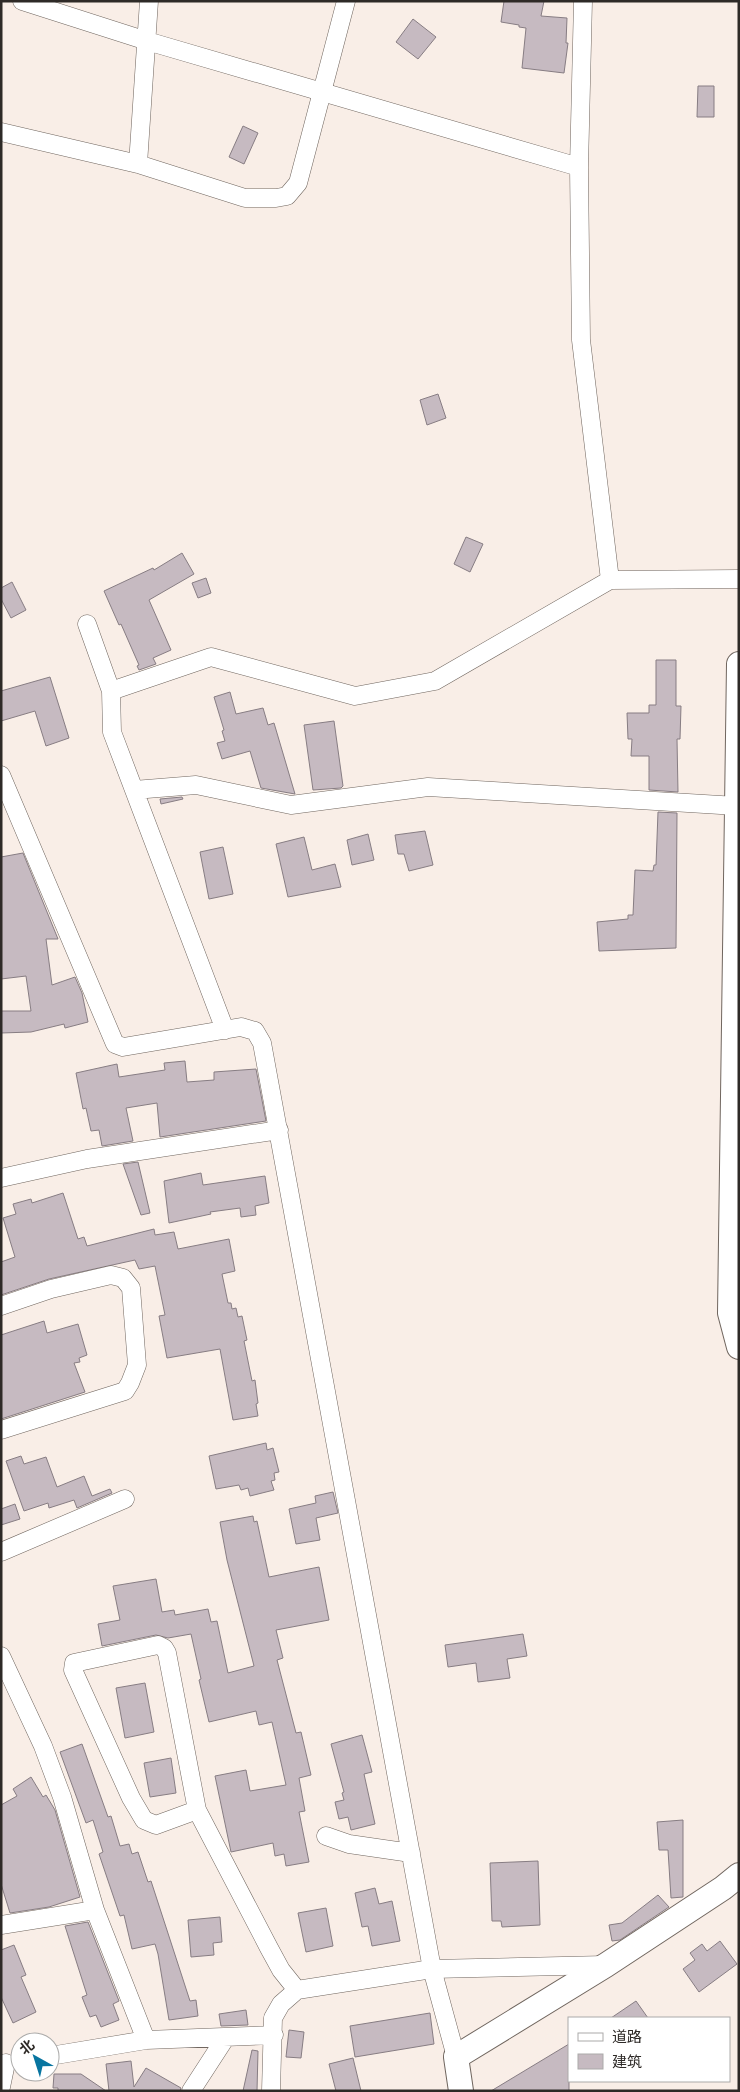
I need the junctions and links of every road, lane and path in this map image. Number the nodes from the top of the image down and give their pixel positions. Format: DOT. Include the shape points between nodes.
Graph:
graph roads {
  1 [pos="22,1"];
  2 [pos="149,1"];
  3 [pos="346,1"];
  4 [pos="583,1"];
  5 [pos="42,4"];
  6 [pos="147,41"];
  7 [pos="322,92"];
  8 [pos="1,132"];
  9 [pos="138,164"];
  10 [pos="579,167"];
  11 [pos="739,579"];
  12 [pos="610,580"];
  13 [pos="87,624"];
  14 [pos="739,664"];
  15 [pos="111,691"];
  16 [pos="1,775"];
  17 [pos="134,790"];
  18 [pos="737,806"];
  19 [pos="225,1030"];
  20 [pos="278,1130"];
  21 [pos="1,1178"];
  22 [pos="1,1306"];
  23 [pos="739,1347"];
  24 [pos="1,1430"];
  25 [pos="125,1499"];
  26 [pos="1,1552"];
  27 [pos="1,1656"];
  28 [pos="197,1810"];
  29 [pos="326,1836"];
  30 [pos="411,1853"];
  31 [pos="739,1876"];
  32 [pos="95,1910"];
  33 [pos="1,1926"];
  34 [pos="606,1965"];
  35 [pos="432,1968"];
  36 [pos="297,1990"];
  37 [pos="274,2035"];
  38 [pos="226,2037"];
  39 [pos="146,2040"];
  40 [pos="60,2054"];
  41 [pos="456,2057"];
  42 [pos="9,2062"];
  43 [pos="1,2087"];
  44 [pos="191,2091"];
  45 [pos="271,2091"];
  46 [pos="461,2091"];
  1 -- 5 [label="street"];
  2 -- 6 [label="street"];
  3 -- 7 [label="street"];
  4 -- 10 [label="street"];
  5 -- 6 [label="street"];
  6 -- 7 [label="street"];
  6 -- 9 [label="street"];
  7 -- 9 [label="street" via="298,183 287,196 245,198"];
  7 -- 10 [label="street"];
  8 -- 9 [label="street"];
  10 -- 12 [label="street" via="581,340"];
  11 -- 12 [label="street"];
  12 -- 15 [label="street" via="435,681 355,696 211,657"];
  13 -- 15 [label="street"];
  14 -- 18 [label="street"];
  15 -- 17 [label="street" via="112,732"];
  16 -- 19 [label="street" via="115,1044 123,1046"];
  17 -- 18 [label="street" via="196,785 291,805 428,787"];
  17 -- 19 [label="street"];
  18 -- 23 [label="street" via="730,1313"];
  19 -- 20 [label="street" via="240,1027 256,1031 262,1043"];
  20 -- 21 [label="street" via="86,1159"];
  20 -- 30 [label="street"];
  22 -- 24 [label="street" via="51,1288 111,1275 123,1278 131,1288 137,1365 125,1391"];
  25 -- 26 [label="street"];
  27 -- 32 [label="street" via="43,1746 62,1797"];
  28 -- 28 [label="street" via="164,1648 158,1645 74,1664 73,1670 144,1820 156,1825"];
  28 -- 36 [label="street" via="269,1948"];
  29 -- 30 [label="street" via="349,1844"];
  30 -- 35 [label="street"];
  31 -- 34 [label="street"];
  32 -- 33 [label="street"];
  32 -- 39 [label="street"];
  34 -- 35 [label="street"];
  34 -- 41 [label="street"];
  35 -- 36 [label="street"];
  35 -- 41 [label="street"];
  36 -- 37 [label="street" via="281,2004 273,2018"];
  37 -- 38 [label="street"];
  37 -- 45 [label="street"];
  38 -- 39 [label="street"];
  38 -- 44 [label="street"];
  39 -- 40 [label="street"];
  41 -- 46 [label="street"];
  42 -- 43 [label="street"];
}
